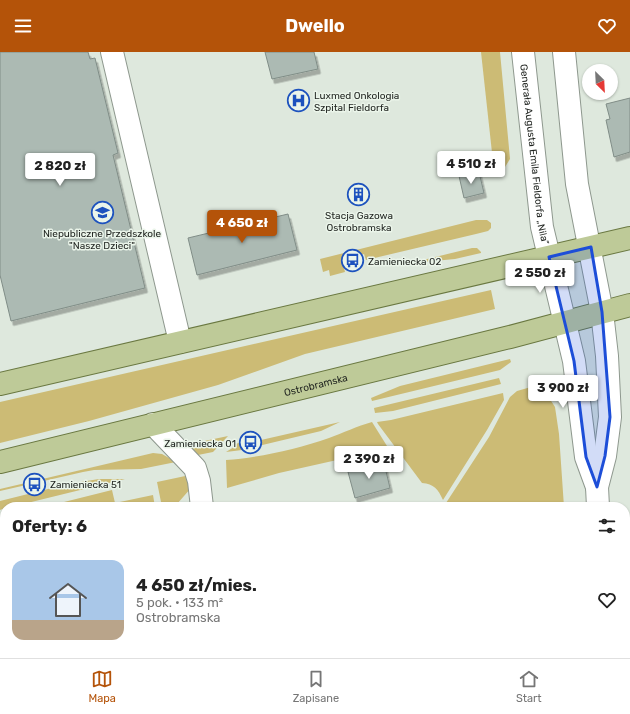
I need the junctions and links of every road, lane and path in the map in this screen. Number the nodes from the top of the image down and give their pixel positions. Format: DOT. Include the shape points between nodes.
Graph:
graph roads {
  1 [pos="112,52"];
  2 [pos="523,52"];
  3 [pos="564,52"];
  4 [pos="630,238"];
  5 [pos="590,248"];
  6 [pos="549,257"];
  7 [pos="630,305"];
  8 [pos="602,312"];
  9 [pos="565,322"];
  10 [pos="180,342"];
  11 [pos="0,384"];
  12 [pos="153,424"];
  13 [pos="0,462"];
  14 [pos="598,497"];
  15 [pos="202,502"];
  1 -- 10 [label="street"];
  2 -- 6 [label="street, Generała Augusta Emila Fieldorfa „Nila”" via="538,204"];
  3 -- 5 [label="street" via="577,184"];
  4 -- 5 [label="main road"];
  5 -- 6 [label="main road"];
  5 -- 8 [label="street"];
  6 -- 9 [label="street, Generała Augusta Emila Fieldorfa „Nila”"];
  6 -- 10 [label="main road"];
  7 -- 8 [label="main road, Ostrobramska"];
  8 -- 9 [label="main road, Ostrobramska"];
  8 -- 14 [label="street" via="610,417"];
  9 -- 12 [label="main road, Ostrobramska"];
  9 -- 14 [label="street, Generała Augusta Emila Fieldorfa „Nila”" via="574,361 586,457"];
  10 -- 11 [label="main road"];
  12 -- 13 [label="main road, Ostrobramska"];
  12 -- 15 [label="street" via="195,468 200,481"];
}
